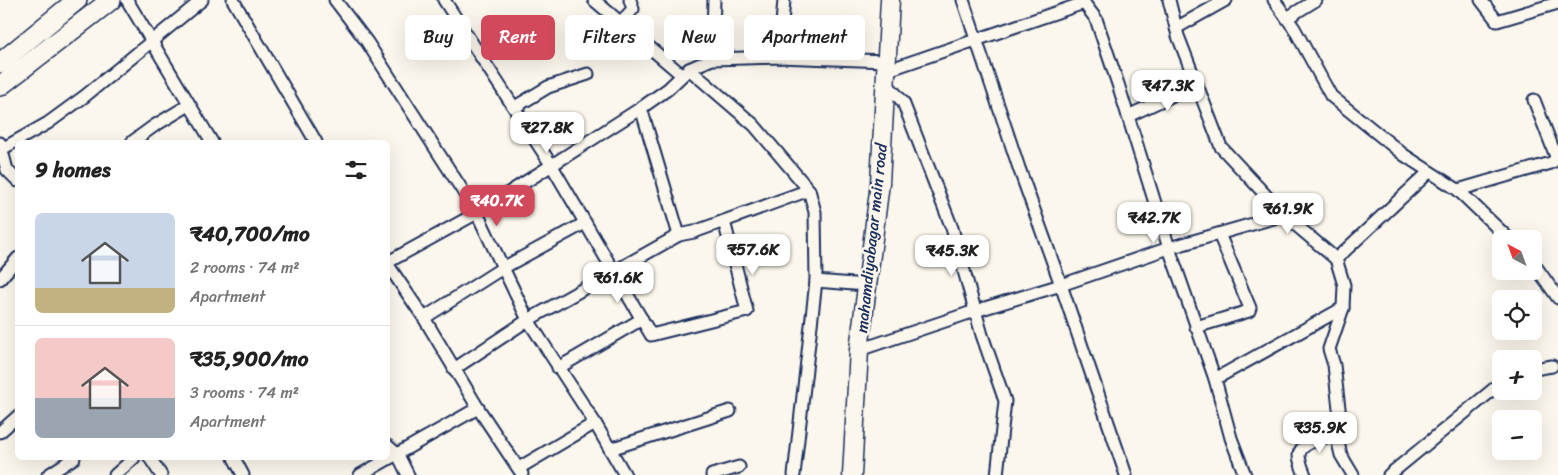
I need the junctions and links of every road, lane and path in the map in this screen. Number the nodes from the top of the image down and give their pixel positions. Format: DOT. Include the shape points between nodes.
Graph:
graph roads {
  1 [pos="77,0"];
  2 [pos="111,0"];
  3 [pos="127,0"];
  4 [pos="202,0"];
  5 [pos="233,0"];
  6 [pos="335,0"];
  7 [pos="444,0"];
  8 [pos="594,0"];
  9 [pos="630,0"];
  10 [pos="714,0"];
  11 [pos="784,0"];
  12 [pos="890,0"];
  13 [pos="963,0"];
  14 [pos="1169,0"];
  15 [pos="1226,0"];
  16 [pos="1274,0"];
  17 [pos="1316,0"];
  18 [pos="1481,0"];
  19 [pos="1084,1"];
  20 [pos="1558,3"];
  21 [pos="612,15"];
  22 [pos="627,15"];
  23 [pos="713,15"];
  24 [pos="782,15"];
  25 [pos="1287,18"];
  26 [pos="1176,28"];
  27 [pos="976,41"];
  28 [pos="154,42"];
  29 [pos="654,48"];
  30 [pos="710,60"];
  31 [pos="794,60"];
  32 [pos="0,63"];
  33 [pos="885,71"];
  34 [pos="686,72"];
  35 [pos="588,74"];
  36 [pos="1197,84"];
  37 [pos="0,86"];
  38 [pos="1534,100"];
  39 [pos="189,105"];
  40 [pos="515,107"];
  41 [pos="642,108"];
  42 [pos="1128,116"];
  43 [pos="135,140"];
  44 [pos="211,140"];
  45 [pos="315,140"];
  46 [pos="1,146"];
  47 [pos="1558,159"];
  48 [pos="552,166"];
  49 [pos="3,172"];
  50 [pos="1429,172"];
  51 [pos="15,179"];
  52 [pos="809,190"];
  53 [pos="1458,190"];
  54 [pos="477,214"];
  55 [pos="1284,215"];
  56 [pos="724,220"];
  57 [pos="585,222"];
  58 [pos="1500,230"];
  59 [pos="1219,234"];
  60 [pos="679,235"];
  61 [pos="1169,248"];
  62 [pos="1336,258"];
  63 [pos="15,261"];
  64 [pos="390,262"];
  65 [pos="390,266"];
  66 [pos="501,269"];
  67 [pos="614,272"];
  68 [pos="1542,275"];
  69 [pos="0,278"];
  70 [pos="816,281"];
  71 [pos="866,285"];
  72 [pos="1061,285"];
  73 [pos="1558,298"];
  74 [pos="1343,308"];
  75 [pos="975,311"];
  76 [pos="424,318"];
  77 [pos="642,319"];
  78 [pos="528,320"];
  79 [pos="1196,327"];
  80 [pos="859,350"];
  81 [pos="1556,366"];
  82 [pos="558,368"];
  83 [pos="1542,368"];
  84 [pos="454,369"];
  85 [pos="1215,379"];
  86 [pos="1492,391"];
  87 [pos="478,408"];
  88 [pos="730,410"];
  89 [pos="15,419"];
  90 [pos="595,423"];
  91 [pos="0,432"];
  92 [pos="1336,434"];
  93 [pos="390,448"];
  94 [pos="610,448"];
  95 [pos="398,455"];
  96 [pos="390,459"];
  97 [pos="71,460"];
  98 [pos="132,460"];
  99 [pos="151,460"];
  100 [pos="235,460"];
  101 [pos="388,460"];
  102 [pos="739,467"];
  103 [pos="521,472"];
  104 [pos="48,475"];
  105 [pos="115,475"];
  106 [pos="161,475"];
  107 [pos="243,475"];
  108 [pos="360,475"];
  109 [pos="408,475"];
  110 [pos="625,475"];
  111 [pos="712,475"];
  112 [pos="794,475"];
  113 [pos="852,475"];
  114 [pos="997,475"];
  115 [pos="1126,475"];
  116 [pos="1244,475"];
  117 [pos="1305,475"];
  118 [pos="1353,475"];
  119 [pos="1389,475"];
  1 -- 32 [label="highway"];
  2 -- 37 [label="highway"];
  3 -- 28 [label="street"];
  4 -- 28 [label="street"];
  5 -- 45 [label="street"];
  6 -- 54 [label="street" via="367,42"];
  7 -- 40 [label="street"];
  8 -- 21 [label="street"];
  9 -- 22 [label="street" via="633,9"];
  10 -- 23 [label="street"];
  11 -- 24 [label="street"];
  12 -- 33 [label="main road, mahamdiyabagar main road"];
  13 -- 27 [label="street"];
  14 -- 26 [label="street"];
  15 -- 26 [label="street"];
  16 -- 25 [label="street"];
  17 -- 25 [label="street"];
  18 -- 20 [label="street" via="1497,22"];
  19 -- 27 [label="street"];
  19 -- 42 [label="street" via="1096,19"];
  25 -- 50 [label="street" via="1331,96"];
  26 -- 36 [label="street"];
  27 -- 33 [label="street"];
  27 -- 72 [label="street"];
  28 -- 39 [label="street"];
  28 -- 46 [label="street" via="48,124"];
  29 -- 34 [label="street"];
  30 -- 34 [label="street"];
  31 -- 33 [label="street"];
  33 -- 71 [label="main road, mahamdiyabagar main road" via="880,183"];
  33 -- 75 [label="street" via="903,102 952,228"];
  34 -- 41 [label="street"];
  34 -- 52 [label="street" via="754,125"];
  35 -- 40 [label="street" via="548,87"];
  36 -- 42 [label="street"];
  36 -- 55 [label="street" via="1221,147"];
  38 -- 47 [label="street"];
  39 -- 43 [label="street"];
  39 -- 44 [label="street"];
  40 -- 48 [label="street"];
  41 -- 48 [label="street"];
  41 -- 60 [label="street"];
  42 -- 61 [label="street"];
  46 -- 49 [label="street"];
  47 -- 53 [label="street"];
  48 -- 54 [label="street"];
  48 -- 57 [label="street"];
  49 -- 51 [label="street"];
  50 -- 53 [label="street"];
  50 -- 62 [label="street"];
  52 -- 56 [label="street"];
  52 -- 70 [label="street" via="815,212"];
  53 -- 58 [label="street"];
  54 -- 64 [label="street"];
  54 -- 66 [label="street"];
  55 -- 59 [label="street"];
  55 -- 62 [label="street"];
  56 -- 60 [label="street"];
  56 -- 77 [label="street" via="748,308 746,312 651,336"];
  57 -- 66 [label="street"];
  57 -- 67 [label="street"];
  59 -- 61 [label="street"];
  59 -- 79 [label="street" via="1250,308 1249,312"];
  60 -- 67 [label="street"];
  61 -- 72 [label="street"];
  61 -- 79 [label="street"];
  62 -- 74 [label="street" via="1344,285"];
  63 -- 69 [label="street"];
  65 -- 76 [label="street"];
  66 -- 76 [label="street"];
  66 -- 78 [label="street"];
  67 -- 77 [label="street"];
  67 -- 78 [label="street"];
  68 -- 73 [label="street"];
  70 -- 71 [label="street"];
  70 -- 112 [label="street"];
  71 -- 80 [label="main road, mahamdiyabagar main road"];
  72 -- 75 [label="street"];
  72 -- 115 [label="street"];
  74 -- 85 [label="street"];
  74 -- 92 [label="street" via="1329,349 1340,417"];
  75 -- 80 [label="street"];
  75 -- 114 [label="street" via="1005,401"];
  76 -- 84 [label="street"];
  77 -- 82 [label="street"];
  78 -- 82 [label="street"];
  78 -- 84 [label="street"];
  79 -- 85 [label="street"];
  80 -- 113 [label="main road, mahamdiyabagar main road"];
  81 -- 83 [label="street"];
  82 -- 90 [label="street"];
  84 -- 87 [label="street"];
  85 -- 116 [label="street"];
  86 -- 119 [label="street"];
  87 -- 95 [label="street"];
  87 -- 103 [label="street"];
  88 -- 94 [label="street"];
  89 -- 91 [label="street"];
  90 -- 94 [label="street"];
  90 -- 103 [label="street"];
  92 -- 117 [label="street" via="1308,444 1301,450 1299,456"];
  92 -- 118 [label="street" via="1341,455"];
  93 -- 95 [label="street"];
  94 -- 110 [label="street"];
  95 -- 96 [label="street"];
  95 -- 109 [label="street"];
  97 -- 104 [label="street"];
  98 -- 105 [label="street"];
  99 -- 106 [label="street"];
  100 -- 107 [label="street"];
  101 -- 108 [label="street"];
  102 -- 111 [label="street"];
}
